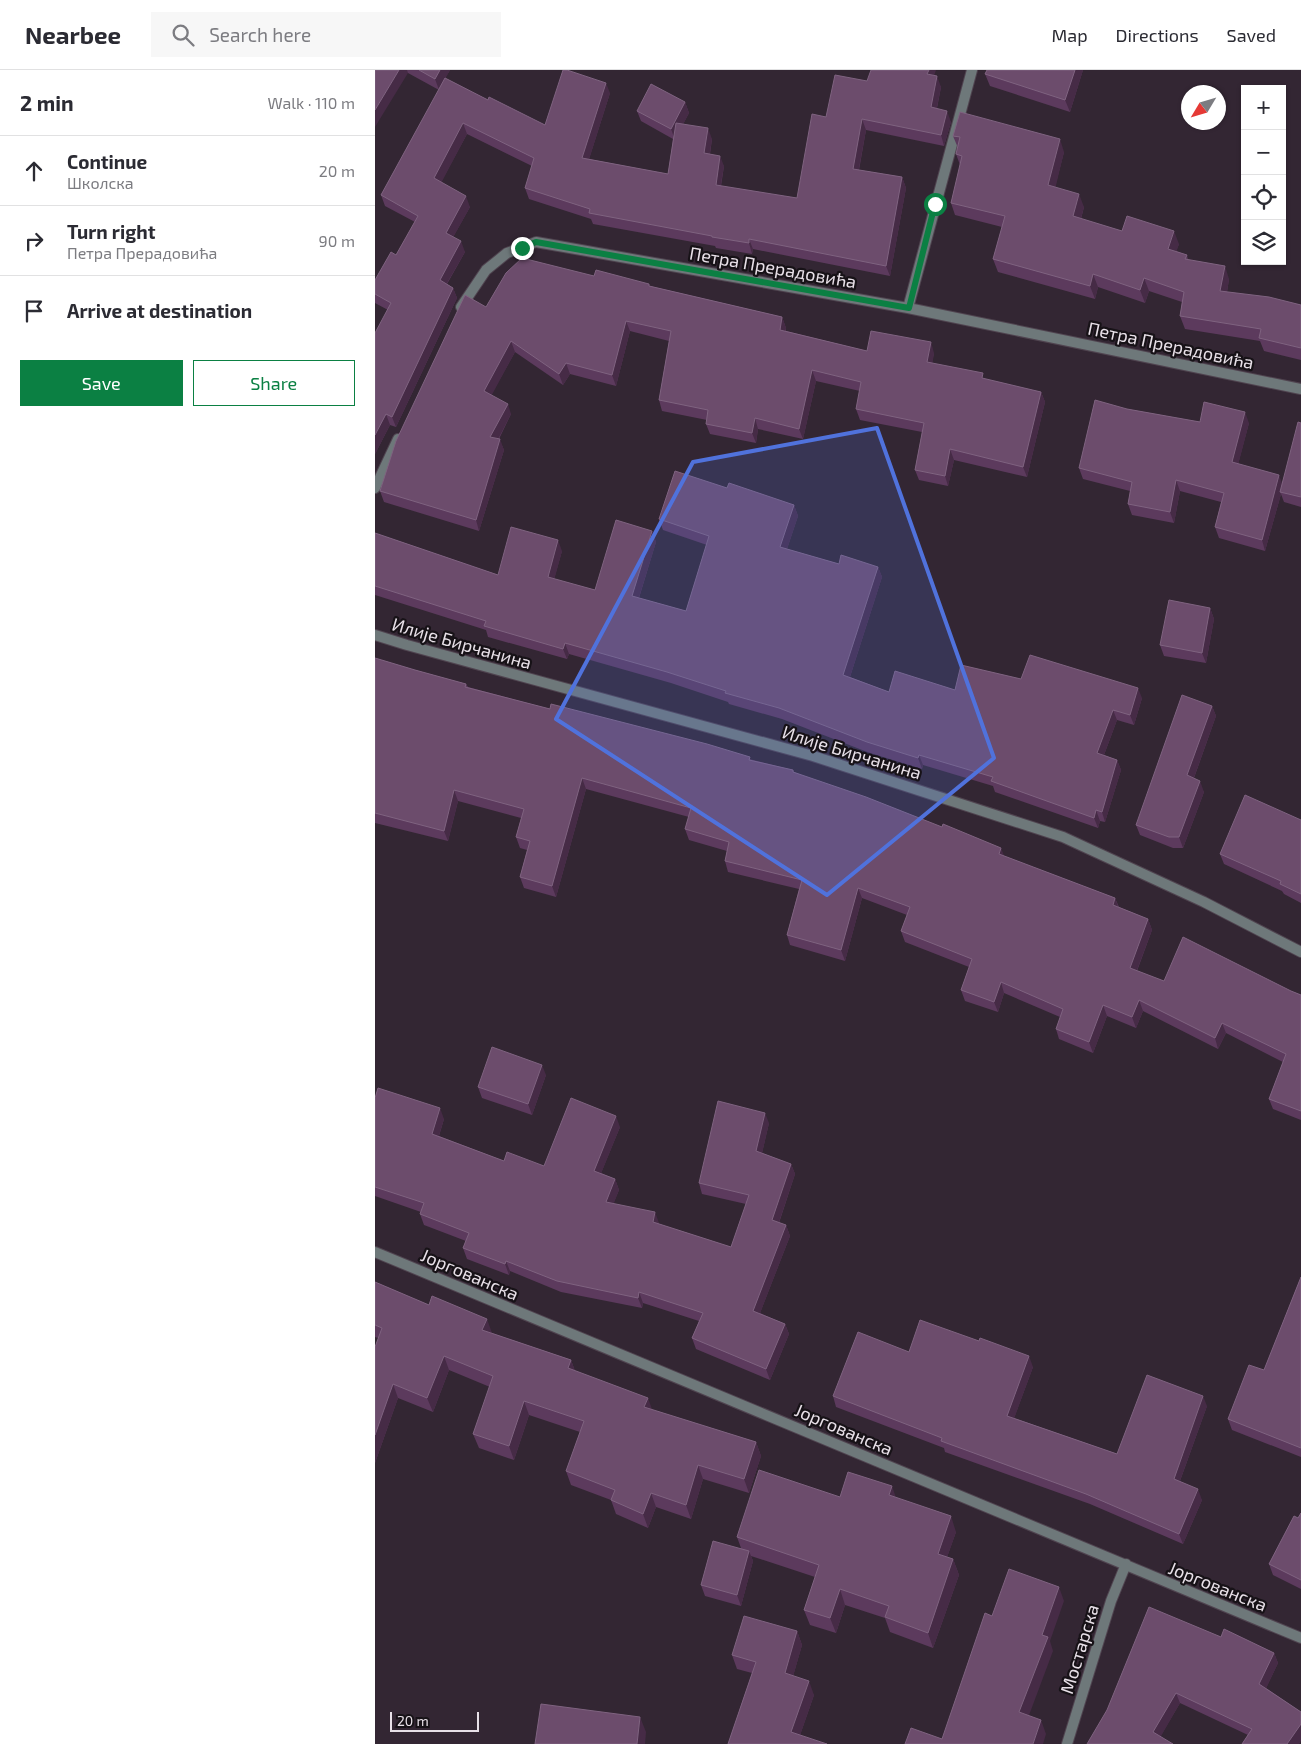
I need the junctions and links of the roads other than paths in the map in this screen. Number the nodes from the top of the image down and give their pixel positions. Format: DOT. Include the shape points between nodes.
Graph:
graph roads {
  1 [pos="972,70"];
  2 [pos="909,308"];
  3 [pos="455,320"];
  4 [pos="1301,389"];
  5 [pos="404,426"];
  6 [pos="375,488"];
  7 [pos="375,635"];
  8 [pos="1301,952"];
  9 [pos="375,1252"];
  10 [pos="1126,1564"];
  11 [pos="1301,1638"];
  12 [pos="1067,1744"];
  1 -- 2 [label="street"];
  2 -- 3 [label="street, Петра Прерадовића" via="536,242 507,253 486,270 463,302"];
  2 -- 4 [label="street, Петра Прерадовића"];
  5 -- 6 [label="street"];
  7 -- 8 [label="street, Илије Бирчанина" via="813,756 1063,837"];
  9 -- 10 [label="street, Јоргованска"];
  10 -- 11 [label="street, Јоргованска"];
  10 -- 12 [label="street, Мостарска"];
}
